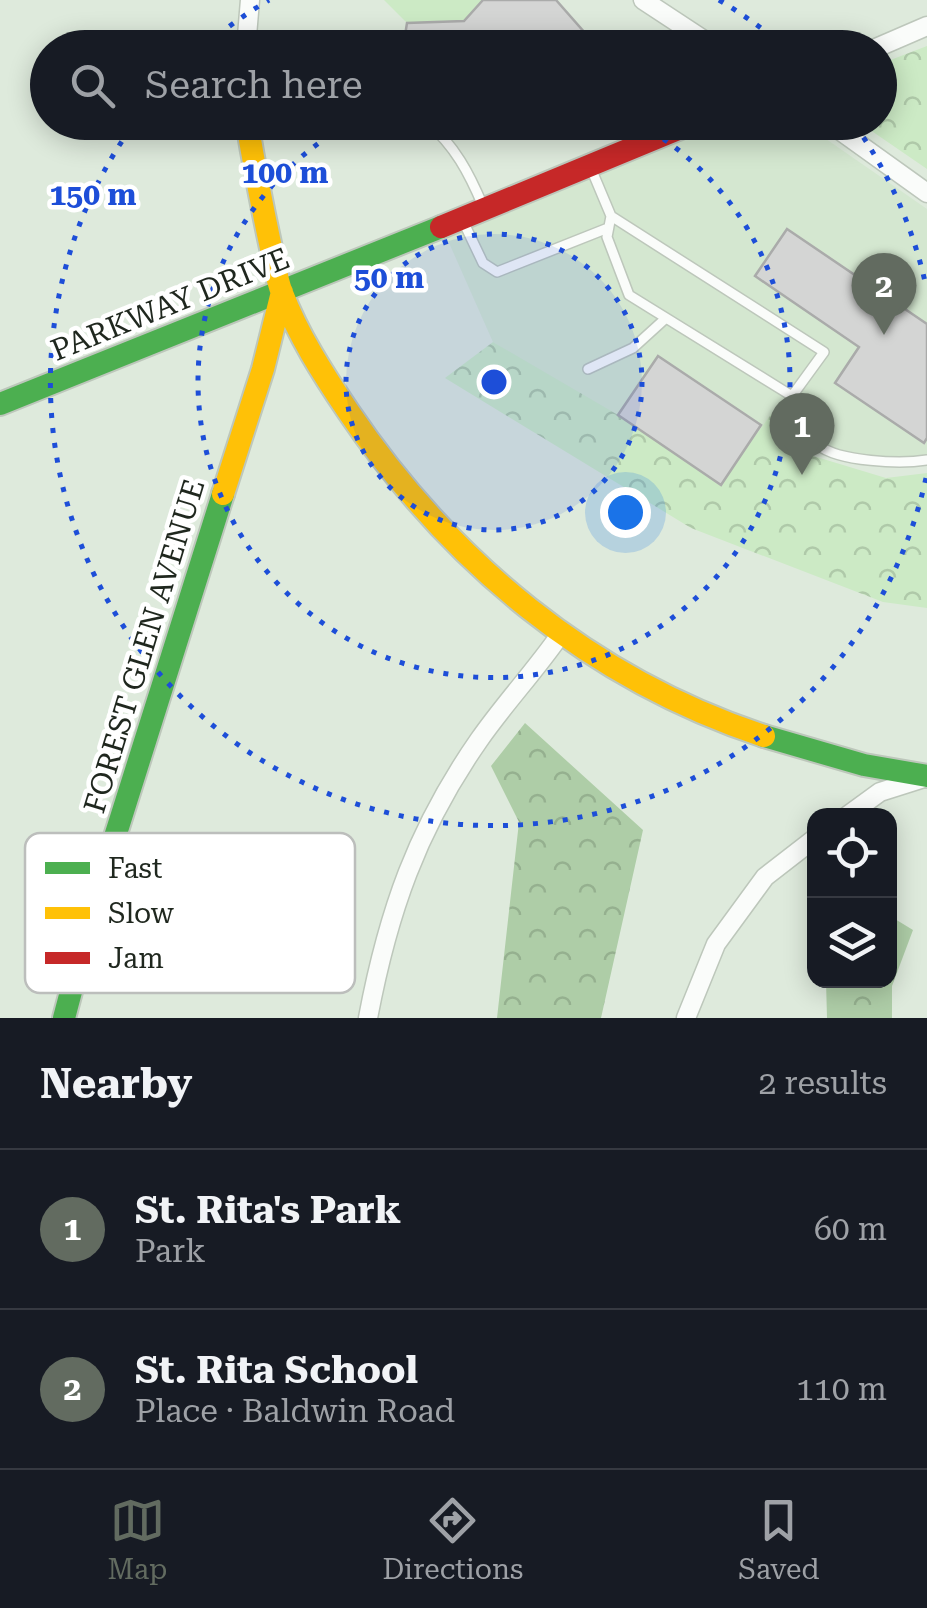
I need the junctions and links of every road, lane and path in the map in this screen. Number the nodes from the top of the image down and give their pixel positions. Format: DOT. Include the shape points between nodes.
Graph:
graph roads {
  1 [pos="250,0"];
  2 [pos="643,0"];
  3 [pos="927,26"];
  4 [pos="248,30"];
  5 [pos="689,30"];
  6 [pos="897,39"];
  7 [pos="250,140"];
  8 [pos="446,140"];
  9 [pos="652,140"];
  10 [pos="853,140"];
  11 [pos="590,166"];
  12 [pos="927,193"];
  13 [pos="484,209"];
  14 [pos="610,216"];
  15 [pos="462,218"];
  16 [pos="608,228"];
  17 [pos="282,292"];
  18 [pos="666,318"];
  19 [pos="588,369"];
  20 [pos="792,396"];
  21 [pos="0,404"];
  22 [pos="927,460"];
  23 [pos="560,635"];
  24 [pos="927,776"];
  25 [pos="857,808"];
  26 [pos="116,833"];
  27 [pos="807,844"];
  28 [pos="71,993"];
  29 [pos="64,1018"];
  30 [pos="368,1018"];
  31 [pos="686,1018"];
  1 -- 4 [label="street"];
  2 -- 5 [label="street"];
  3 -- 6 [label="street"];
  7 -- 17 [label="street"];
  8 -- 13 [label="lane"];
  9 -- 11 [label="street, PARKWAY DRIVE"];
  10 -- 12 [label="street"];
  11 -- 13 [label="street, PARKWAY DRIVE"];
  11 -- 14 [label="lane"];
  13 -- 15 [label="street, PARKWAY DRIVE"];
  14 -- 16 [label="lane"];
  14 -- 20 [label="lane" via="824,352"];
  15 -- 16 [label="lane" via="482,263 497,272"];
  15 -- 17 [label="street, PARKWAY DRIVE"];
  16 -- 18 [label="lane" via="630,295"];
  17 -- 21 [label="street, PARKWAY DRIVE"];
  17 -- 23 [label="street" via="337,396 426,516"];
  17 -- 26 [label="street, FOREST GLEN AVENUE"];
  18 -- 19 [label="lane" via="633,348"];
  18 -- 20 [label="lane"];
  20 -- 22 [label="lane" via="819,446 865,460"];
  23 -- 24 [label="street" via="672,701 744,732"];
  23 -- 30 [label="street" via="478,741 417,845 393,911"];
  24 -- 25 [label="street" via="880,792"];
  27 -- 31 [label="street" via="765,877 716,944"];
  28 -- 29 [label="street, FOREST GLEN AVENUE"];
}
